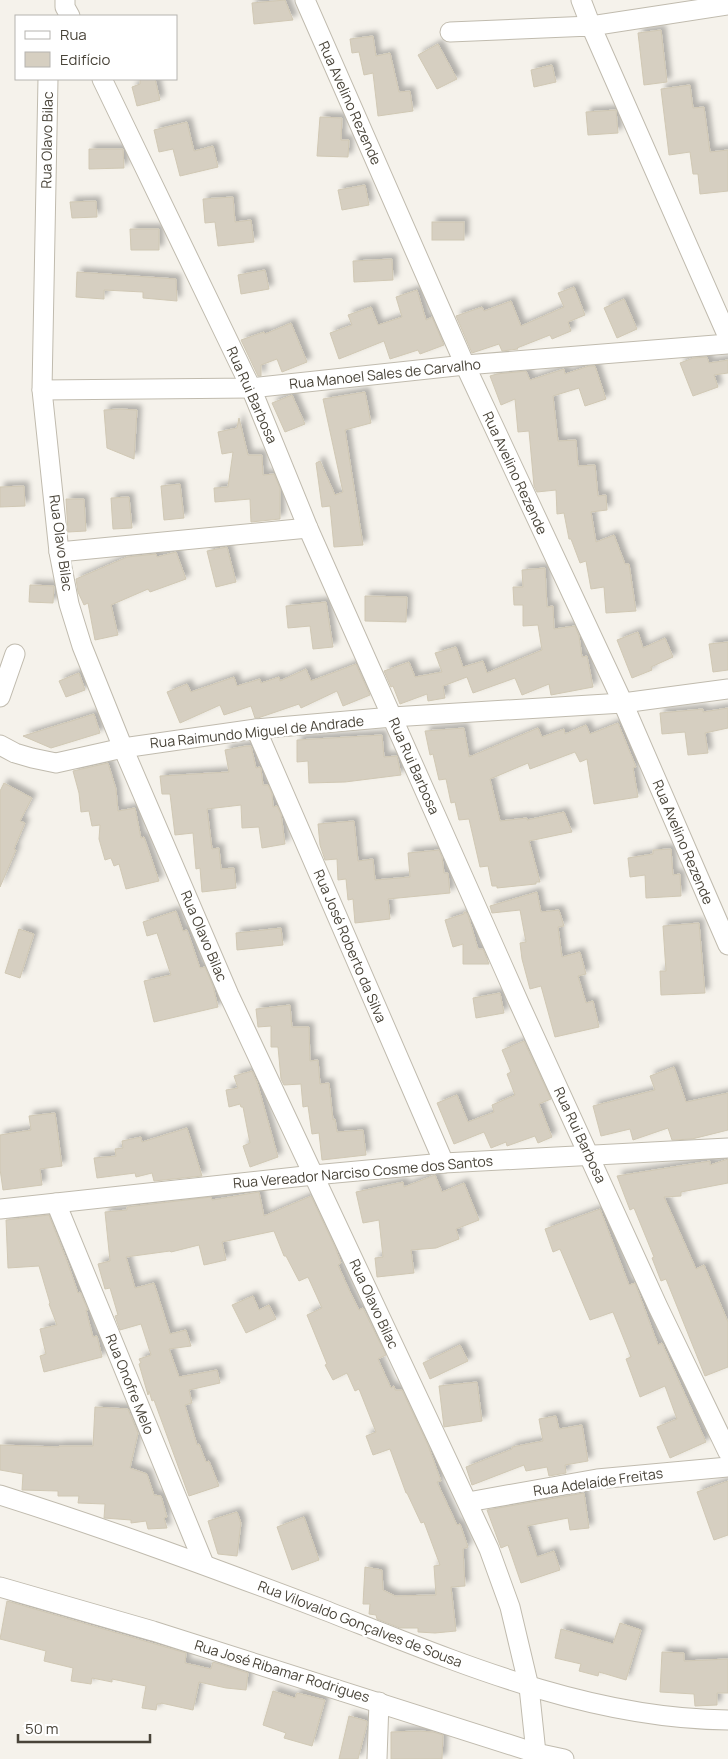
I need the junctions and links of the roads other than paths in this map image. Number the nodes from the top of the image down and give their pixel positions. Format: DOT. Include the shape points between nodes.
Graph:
graph roads {
  1 [pos="305,0"];
  2 [pos="581,0"];
  3 [pos="728,4"];
  4 [pos="591,26"];
  5 [pos="450,32"];
  6 [pos="48,80"];
  7 [pos="102,80"];
  8 [pos="728,337"];
  9 [pos="728,344"];
  10 [pos="465,365"];
  11 [pos="251,388"];
  12 [pos="42,390"];
  13 [pos="308,528"];
  14 [pos="59,552"];
  15 [pos="14,654"];
  16 [pos="728,689"];
  17 [pos="0,697"];
  18 [pos="623,703"];
  19 [pos="392,717"];
  20 [pos="256,729"];
  21 [pos="0,745"];
  22 [pos="123,748"];
  23 [pos="728,945"];
  24 [pos="728,1148"];
  25 [pos="590,1156"];
  26 [pos="444,1163"];
  27 [pos="314,1175"];
  28 [pos="56,1203"];
  29 [pos="0,1209"];
  30 [pos="728,1452"];
  31 [pos="728,1467"];
  32 [pos="0,1494"];
  33 [pos="468,1502"];
  34 [pos="204,1564"];
  35 [pos="0,1587"];
  36 [pos="529,1687"];
  37 [pos="379,1702"];
  38 [pos="728,1720"];
  39 [pos="536,1753"];
  40 [pos="377,1759"];
  41 [pos="564,1759"];
  1 -- 10 [label="street, Rua Avelino Rezende"];
  2 -- 4 [label="street"];
  3 -- 4 [label="street"];
  4 -- 5 [label="street"];
  4 -- 8 [label="street"];
  6 -- 12 [label="street, Rua Olavo Bilac"];
  7 -- 11 [label="street, Rua Rui Barbosa"];
  9 -- 10 [label="street, Rua Manoel Sales de Carvalho"];
  10 -- 11 [label="street, Rua Manoel Sales de Carvalho"];
  10 -- 18 [label="street, Rua Avelino Rezende"];
  11 -- 12 [label="street, Rua Manoel Sales de Carvalho"];
  11 -- 13 [label="street, Rua Rui Barbosa"];
  12 -- 14 [label="street, Rua Olavo Bilac"];
  13 -- 14 [label="street"];
  13 -- 19 [label="street, Rua Rui Barbosa"];
  14 -- 22 [label="street, Rua Olavo Bilac" via="69,604"];
  15 -- 17 [label="street"];
  16 -- 18 [label="street, Rua Raimundo Miguel de Andrade"];
  18 -- 19 [label="street, Rua Raimundo Miguel de Andrade"];
  18 -- 23 [label="street, Rua Avelino Rezende"];
  19 -- 20 [label="street, Rua Raimundo Miguel de Andrade"];
  19 -- 25 [label="street, Rua Rui Barbosa"];
  20 -- 22 [label="street, Rua Raimundo Miguel de Andrade"];
  20 -- 26 [label="street, Rua José Roberto da Silva"];
  21 -- 22 [label="street, Rua Raimundo Miguel de Andrade" via="15,753 56,762"];
  22 -- 27 [label="street, Rua Olavo Bilac" via="229,995"];
  24 -- 25 [label="street, Rua Vereador Narciso Cosme dos Santos"];
  25 -- 26 [label="street, Rua Vereador Narciso Cosme dos Santos"];
  25 -- 30 [label="street, Rua Rui Barbosa"];
  26 -- 27 [label="street, Rua Vereador Narciso Cosme dos Santos"];
  27 -- 28 [label="street, Rua Vereador Narciso Cosme dos Santos"];
  27 -- 33 [label="street, Rua Olavo Bilac"];
  28 -- 29 [label="street, Rua Vereador Narciso Cosme dos Santos"];
  28 -- 34 [label="street, Rua Onofre Melo"];
  31 -- 33 [label="street, Rua Adelaíde Freitas" via="597,1479"];
  32 -- 34 [label="street, Rua Vilovaldo Gonçalves de Sousa"];
  33 -- 36 [label="street, Rua Olavo Bilac" via="510,1607"];
  34 -- 36 [label="street, Rua Vilovaldo Gonçalves de Sousa"];
  35 -- 37 [label="street, Rua José Ribamar Rodrigues"];
  36 -- 38 [label="street, Rua Vilovaldo Gonçalves de Sousa" via="644,1713"];
  36 -- 39 [label="street, Rua Olavo Bilac"];
  37 -- 39 [label="street, Rua José Ribamar Rodrigues"];
  37 -- 40 [label="street"];
  39 -- 41 [label="street, Rua José Ribamar Rodrigues"];
}
